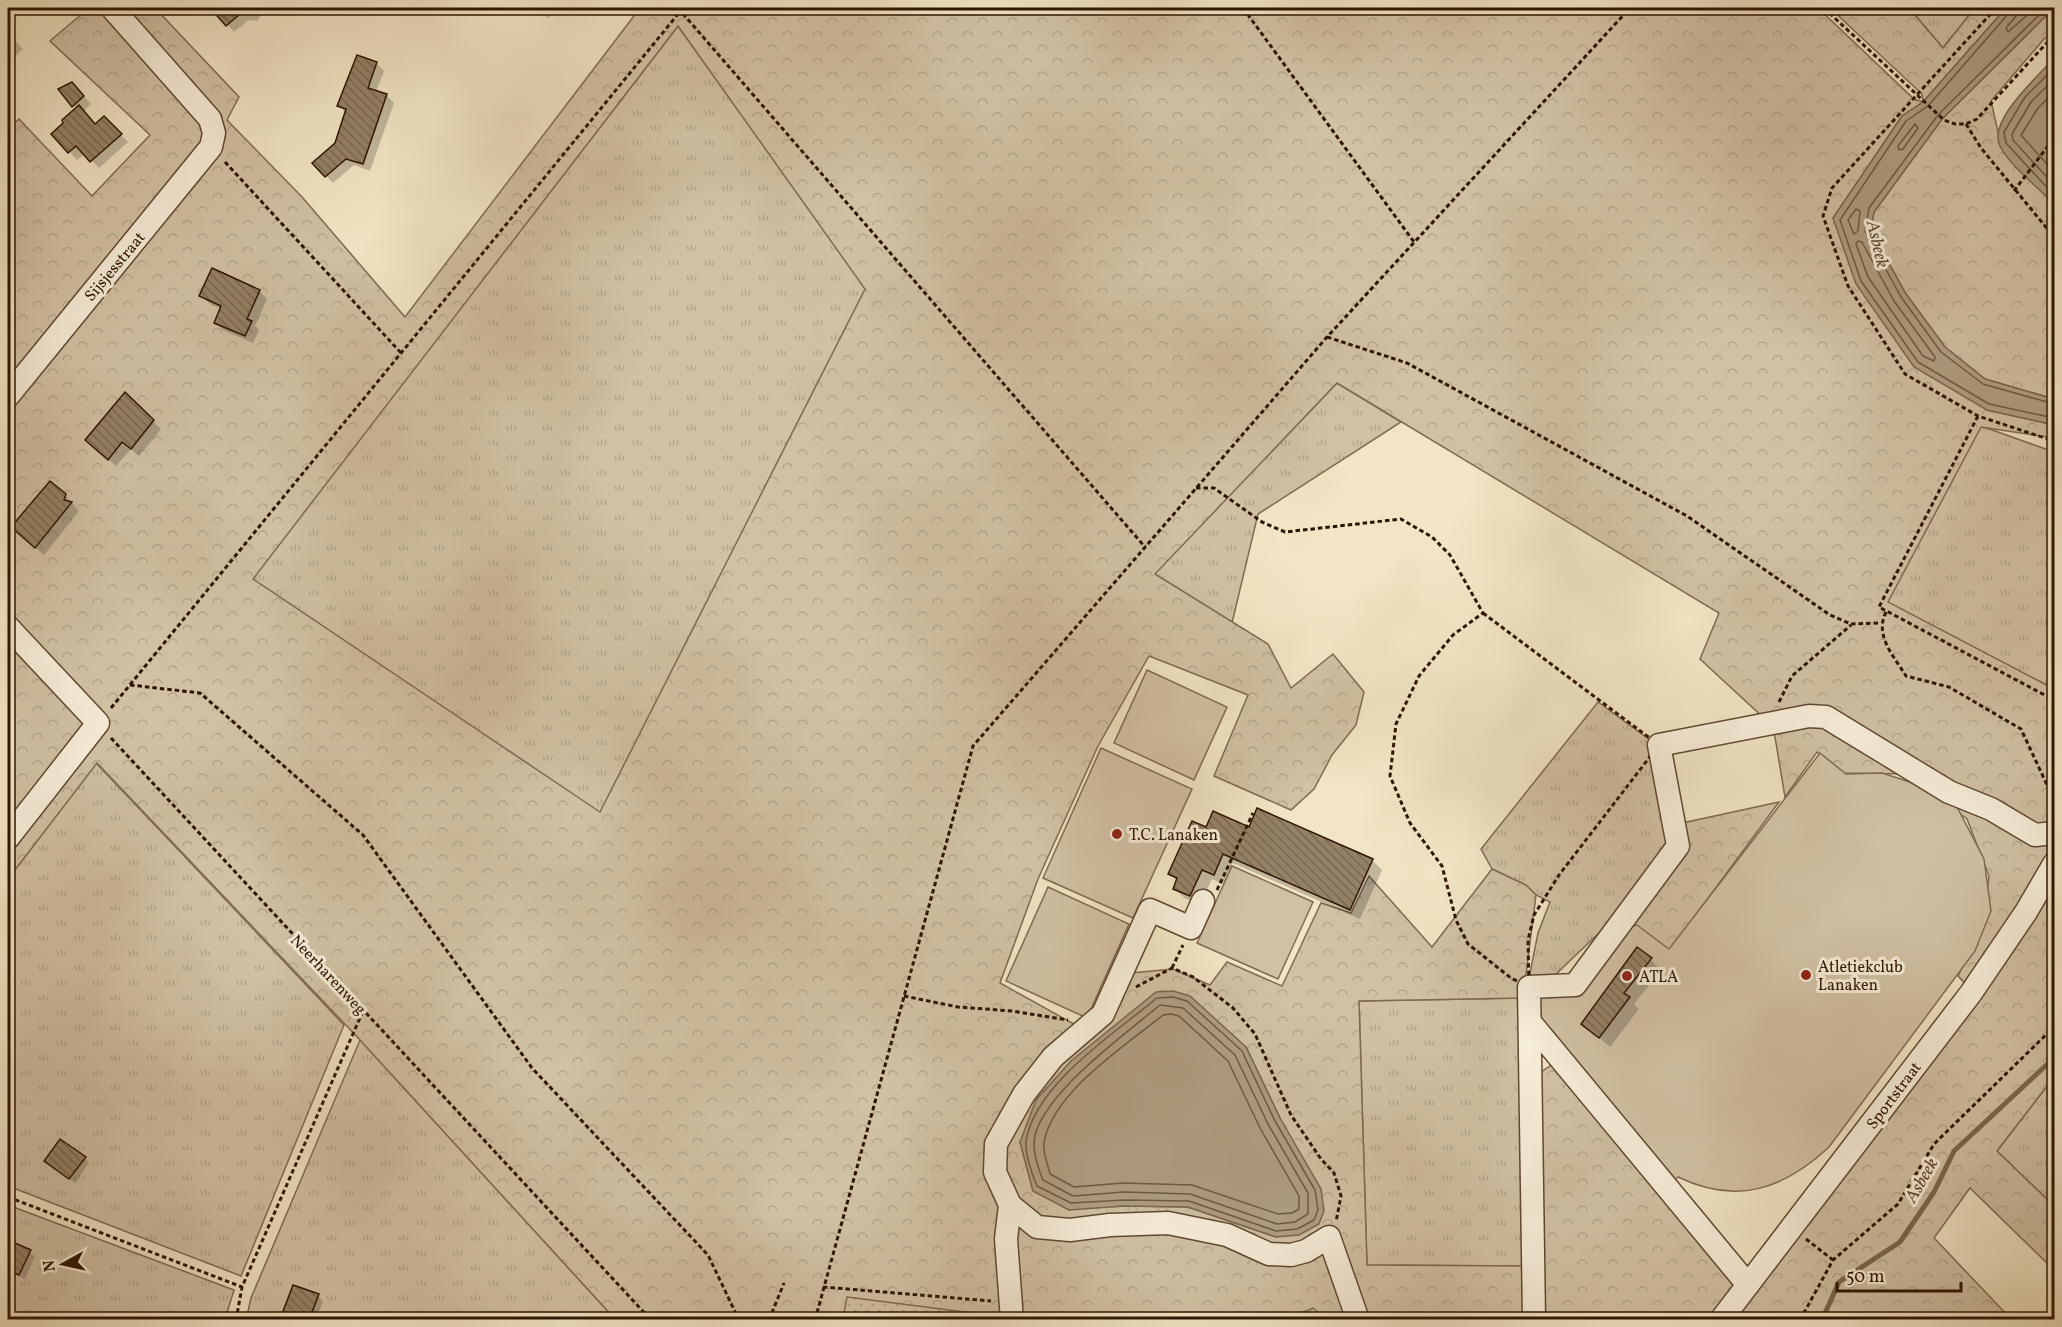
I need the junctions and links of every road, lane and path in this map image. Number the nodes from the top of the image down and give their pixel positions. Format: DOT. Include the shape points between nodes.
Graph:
graph roads {
  1 [pos="112,8"];
  2 [pos="680,8"];
  3 [pos="1243,8"];
  4 [pos="1630,8"];
  5 [pos="1824,8"];
  6 [pos="1996,8"];
  7 [pos="2055,35"];
  8 [pos="1917,95"];
  9 [pos="1966,123"];
  10 [pos="2055,138"];
  11 [pos="213,140"];
  12 [pos="2014,191"];
  13 [pos="2055,237"];
  14 [pos="1414,242"];
  15 [pos="1327,337"];
  16 [pos="402,354"];
  17 [pos="8,396"];
  18 [pos="1978,416"];
  19 [pos="2055,441"];
  20 [pos="1196,488"];
  21 [pos="1145,547"];
  22 [pos="1886,612"];
  23 [pos="1483,613"];
  24 [pos="1880,623"];
  25 [pos="1851,624"];
  26 [pos="8,627"];
  27 [pos="130,685"];
  28 [pos="2055,700"];
  29 [pos="98,723"];
  30 [pos="1767,725"];
  31 [pos="1659,745"];
  32 [pos="2055,800"];
  33 [pos="1253,813"];
  34 [pos="2055,833"];
  35 [pos="8,838"];
  36 [pos="2055,864"];
  37 [pos="1203,901"];
  38 [pos="1191,928"];
  39 [pos="1172,968"];
  40 [pos="1529,987"];
  41 [pos="1128,994"];
  42 [pos="904,996"];
  43 [pos="363,1011"];
  44 [pos="1530,1022"];
  45 [pos="1090,1027"];
  46 [pos="2055,1027"];
  47 [pos="8,1197"];
  48 [pos="1010,1205"];
  49 [pos="1792,1228"];
  50 [pos="1329,1237"];
  51 [pos="1833,1260"];
  52 [pos="784,1283"];
  53 [pos="1748,1285"];
  54 [pos="242,1287"];
  55 [pos="823,1287"];
  56 [pos="1011,1311"];
  57 [pos="236,1320"];
  58 [pos="651,1320"];
  59 [pos="739,1320"];
  60 [pos="769,1320"];
  61 [pos="815,1320"];
  62 [pos="1358,1320"];
  63 [pos="1534,1320"];
  64 [pos="1721,1320"];
  65 [pos="1800,1320"];
  1 -- 11 [label="street" via="210,119"];
  2 -- 16 [label="path"];
  2 -- 21 [label="path"];
  3 -- 14 [label="path"];
  4 -- 14 [label="path"];
  5 -- 8 [label="path"];
  6 -- 8 [label="path"];
  7 -- 9 [label="path" via="1977,119"];
  8 -- 9 [label="path" via="1944,120"];
  8 -- 18 [label="path" via="1832,188 1823,216 1848,286 1905,374"];
  9 -- 12 [label="path"];
  10 -- 12 [label="path"];
  11 -- 16 [label="path"];
  11 -- 17 [label="street, Sijsjesstraat"];
  12 -- 13 [label="path"];
  14 -- 15 [label="path"];
  15 -- 20 [label="path"];
  15 -- 25 [label="path" via="1407,363 1687,516 1830,615"];
  16 -- 27 [label="path"];
  18 -- 19 [label="path"];
  18 -- 22 [label="path" via="1879,607"];
  20 -- 21 [label="path"];
  20 -- 23 [label="path" via="1214,488 1262,522 1285,532 1401,519 1432,537 1450,555"];
  21 -- 42 [label="path" via="973,746"];
  22 -- 24 [label="path"];
  22 -- 28 [label="path"];
  23 -- 31 [label="path"];
  23 -- 40 [label="path" via="1453,635 1419,676 1396,724 1390,776 1410,824 1442,866 1455,920 1468,944 1511,978"];
  24 -- 25 [label="path"];
  24 -- 32 [label="path" via="1883,639 1906,676 1949,687 2021,729"];
  25 -- 30 [label="path" via="1792,676"];
  26 -- 29 [label="street"];
  27 -- 29 [label="path"];
  27 -- 59 [label="path" via="200,693 363,835 532,1068 708,1255"];
  29 -- 35 [label="street"];
  29 -- 43 [label="path, Neerharenweg"];
  30 -- 31 [label="street"];
  30 -- 34 [label="street" via="1809,716 1826,717 1949,792 1991,809 2035,835"];
  31 -- 40 [label="path" via="1559,875 1534,915 1528,940"];
  31 -- 40 [label="street" via="1678,846 1575,985"];
  33 -- 37 [label="path" via="1210,904"];
  36 -- 49 [label="street, Sportstraat" via="1971,993"];
  37 -- 38 [label="street"];
  38 -- 39 [label="path"];
  38 -- 45 [label="street" via="1150,910 1103,1014"];
  39 -- 41 [label="path" via="1145,980"];
  39 -- 50 [label="path" via="1193,977 1233,1008 1255,1034 1291,1114 1334,1173 1341,1196"];
  40 -- 44 [label="street"];
  42 -- 45 [label="path" via="958,1007 1058,1017"];
  42 -- 55 [label="path"];
  43 -- 54 [label="path"];
  43 -- 58 [label="path, Neerharenweg"];
  44 -- 53 [label="street"];
  44 -- 63 [label="street"];
  45 -- 48 [label="street" via="1053,1057 1024,1094 996,1144 995,1172"];
  46 -- 51 [label="path" via="1934,1144 1898,1204"];
  47 -- 54 [label="path"];
  48 -- 50 [label="street" via="1037,1227 1070,1230 1168,1223 1227,1235 1269,1254 1306,1251"];
  48 -- 56 [label="street" via="1006,1239"];
  49 -- 51 [label="path"];
  49 -- 53 [label="street, Sportstraat"];
  50 -- 62 [label="street"];
  51 -- 65 [label="path"];
  52 -- 60 [label="path"];
  53 -- 64 [label="street, Sportstraat"];
  54 -- 57 [label="path"];
  55 -- 56 [label="path"];
  55 -- 61 [label="path"];
}
